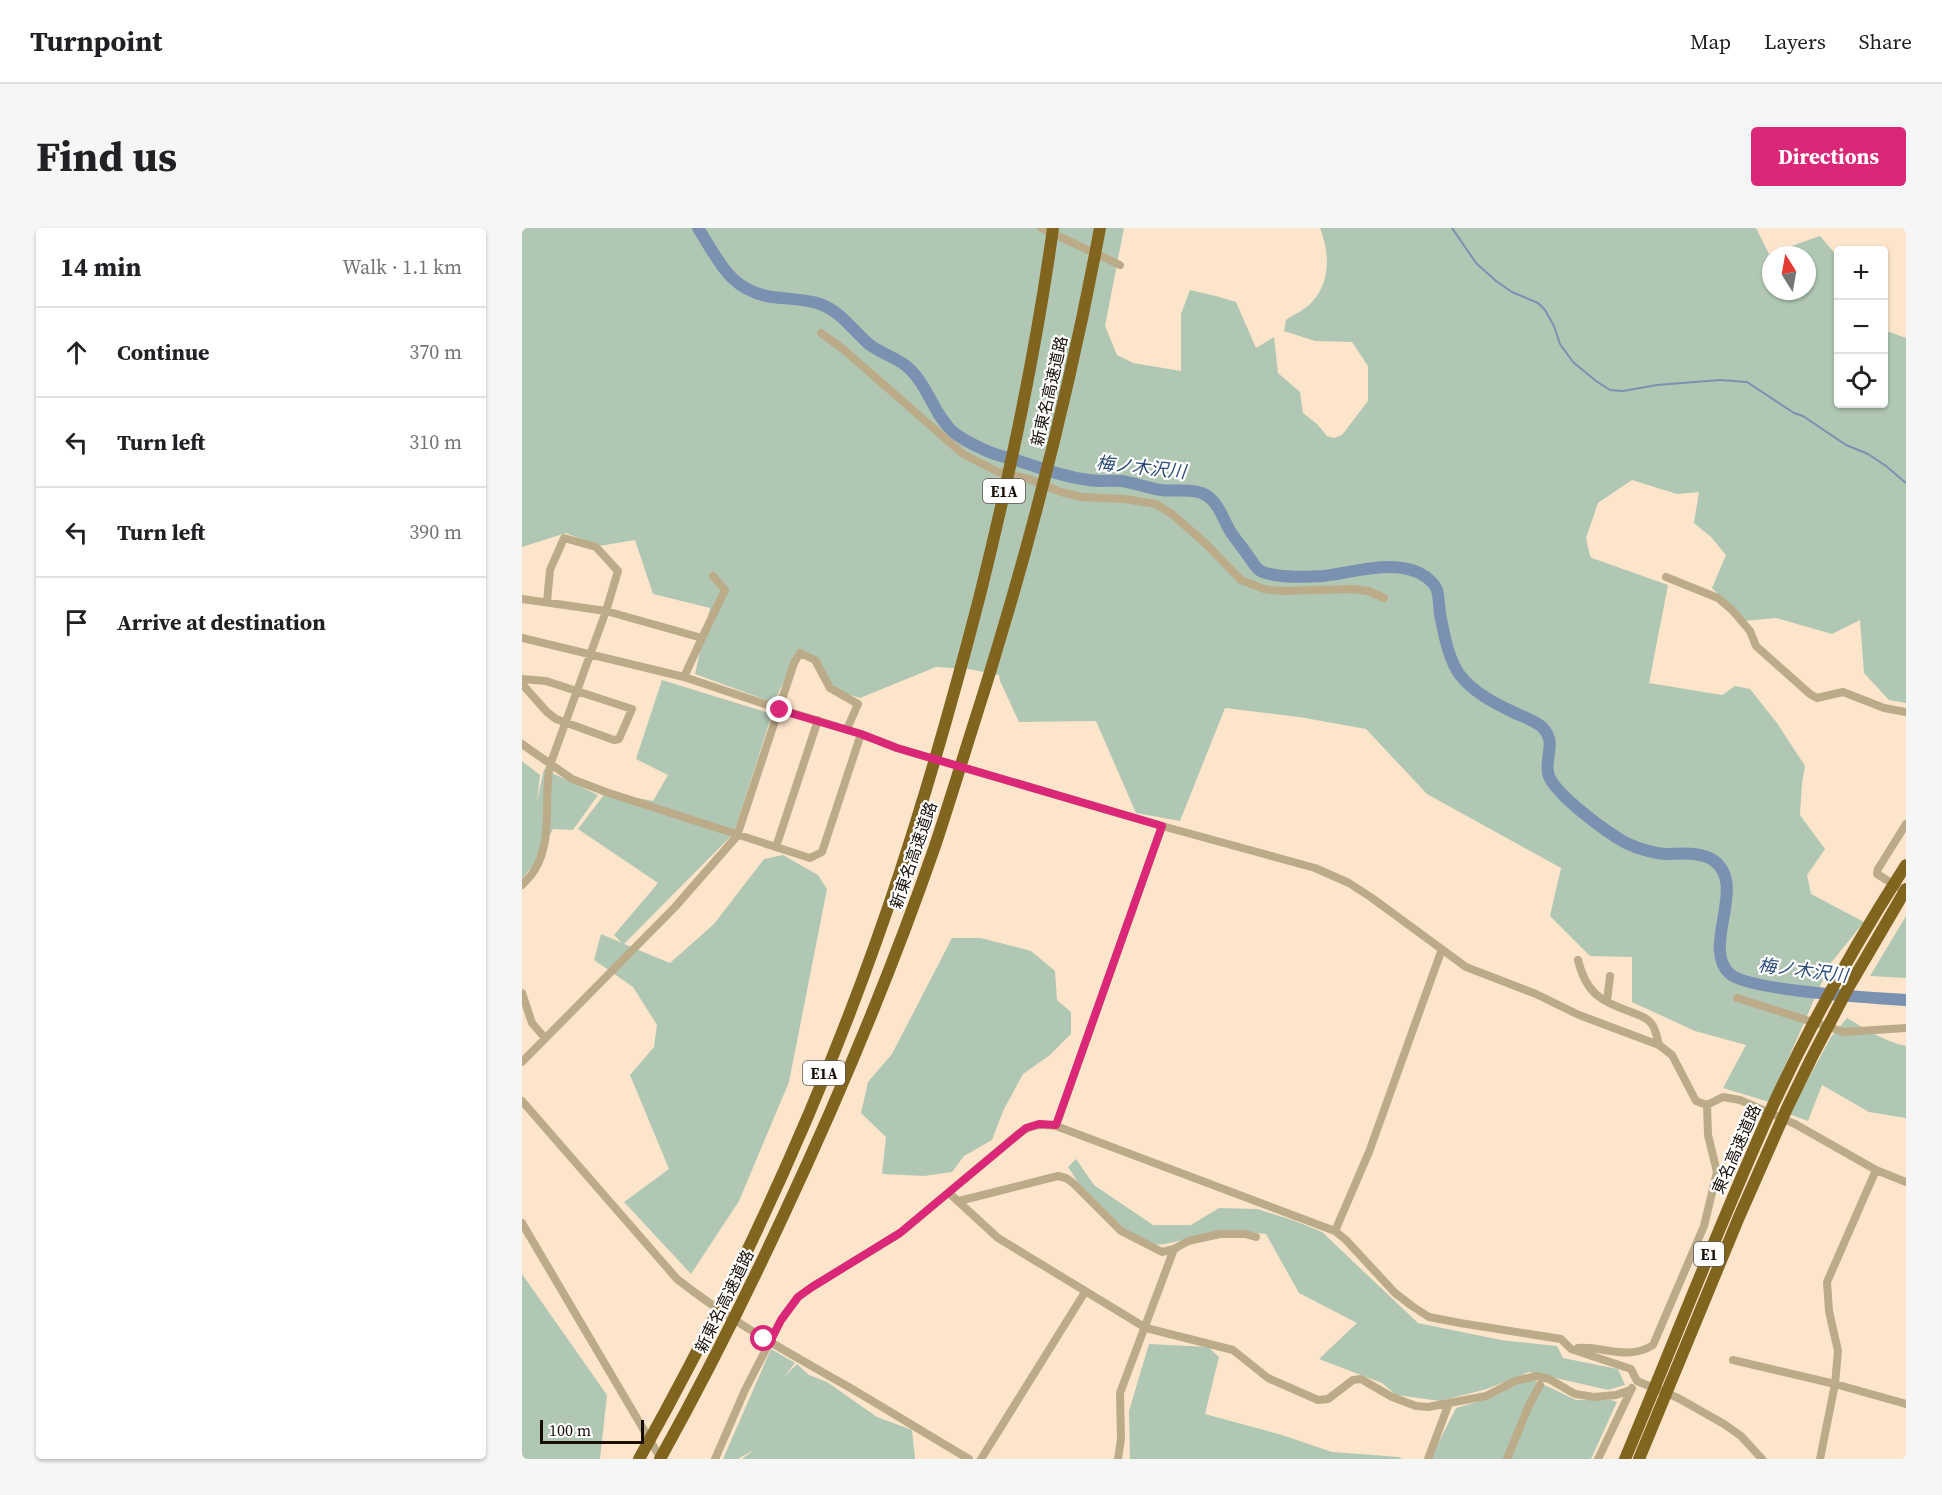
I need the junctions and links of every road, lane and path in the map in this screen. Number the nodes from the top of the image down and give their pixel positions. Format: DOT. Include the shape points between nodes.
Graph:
graph roads {
  1 [pos="1041,228"];
  2 [pos="1053,228"];
  3 [pos="1100,228"];
  4 [pos="1120,265"];
  5 [pos="821,333"];
  6 [pos="713,576"];
  7 [pos="1666,577"];
  8 [pos="1384,598"];
  9 [pos="522,599"];
  10 [pos="547,602"];
  11 [pos="606,611"];
  12 [pos="522,638"];
  13 [pos="702,638"];
  14 [pos="590,655"];
  15 [pos="684,677"];
  16 [pos="522,679"];
  17 [pos="522,684"];
  18 [pos="577,691"];
  19 [pos="780,710"];
  20 [pos="1906,712"];
  21 [pos="818,720"];
  22 [pos="566,723"];
  23 [pos="847,729"];
  24 [pos="861,734"];
  25 [pos="522,744"];
  26 [pos="550,765"];
  27 [pos="1906,824"];
  28 [pos="1162,826"];
  29 [pos="737,836"];
  30 [pos="776,847"];
  31 [pos="1906,865"];
  32 [pos="522,885"];
  33 [pos="1906,891"];
  34 [pos="1442,948"];
  35 [pos="1578,960"];
  36 [pos="1610,976"];
  37 [pos="522,993"];
  38 [pos="1737,998"];
  39 [pos="1607,1001"];
  40 [pos="1906,1028"];
  41 [pos="545,1038"];
  42 [pos="1659,1045"];
  43 [pos="1806,1054"];
  44 [pos="522,1062"];
  45 [pos="522,1101"];
  46 [pos="1707,1105"];
  47 [pos="1056,1125"];
  48 [pos="1876,1170"];
  49 [pos="1906,1182"];
  50 [pos="949,1193"];
  51 [pos="959,1201"];
  52 [pos="522,1223"];
  53 [pos="1335,1231"];
  54 [pos="1256,1237"];
  55 [pos="1174,1249"];
  56 [pos="1085,1292"];
  57 [pos="1146,1328"];
  58 [pos="767,1341"];
  59 [pos="1571,1349"];
  60 [pos="1733,1360"];
  61 [pos="1639,1382"];
  62 [pos="1835,1384"];
  63 [pos="1540,1385"];
  64 [pos="1630,1390"];
  65 [pos="1449,1403"];
  66 [pos="1906,1404"];
  67 [pos="639,1459"];
  68 [pos="661,1459"];
  69 [pos="715,1459"];
  70 [pos="969,1459"];
  71 [pos="981,1459"];
  72 [pos="1118,1459"];
  73 [pos="1428,1459"];
  74 [pos="1507,1459"];
  75 [pos="1598,1459"];
  76 [pos="1625,1459"];
  77 [pos="1639,1459"];
  78 [pos="1762,1459"];
  79 [pos="1820,1459"];
  1 -- 4 [label="street"];
  2 -- 67 [label="highway, 新東名高速道路 / E1A" via="1018,431 995,534 931,775 899,875 798,1137 727,1294"];
  3 -- 68 [label="highway, 新東名高速道路 / E1A" via="1080,330 1022,567 935,846 817,1143 743,1300"];
  5 -- 8 [label="street" via="963,454 985,466 1076,496 1156,504 1206,544 1240,580 1264,589 1353,588"];
  6 -- 13 [label="street" via="726,590"];
  7 -- 20 [label="street" via="1718,598 1750,631 1756,646 1817,698 1843,692"];
  9 -- 10 [label="street"];
  10 -- 11 [label="street"];
  10 -- 11 [label="street" via="550,570 564,538 596,547 618,571"];
  11 -- 13 [label="street"];
  11 -- 14 [label="street"];
  12 -- 14 [label="street"];
  13 -- 15 [label="street"];
  14 -- 15 [label="street"];
  14 -- 18 [label="street"];
  15 -- 19 [label="street"];
  16 -- 18 [label="street" via="546,681"];
  17 -- 22 [label="street" via="548,712"];
  18 -- 22 [label="street"];
  18 -- 22 [label="street" via="632,709 619,739"];
  19 -- 21 [label="street"];
  19 -- 23 [label="street" via="800,653 815,660 830,688 858,704"];
  19 -- 29 [label="street"];
  21 -- 23 [label="street"];
  21 -- 30 [label="street"];
  22 -- 26 [label="street"];
  23 -- 24 [label="street"];
  24 -- 28 [label="street"];
  24 -- 30 [label="street" via="822,852 810,858"];
  25 -- 26 [label="street"];
  26 -- 29 [label="street" via="595,788"];
  26 -- 32 [label="street" via="542,853 535,870"];
  27 -- 33 [label="street" via="1877,874"];
  28 -- 34 [label="street" via="1315,868 1349,883"];
  28 -- 47 [label="street"];
  29 -- 30 [label="street"];
  29 -- 41 [label="street" via="675,907"];
  31 -- 43 [label="highway, 東名高速道路 / E1" via="1860,941"];
  33 -- 43 [label="highway, 東名高速道路 / E1"];
  34 -- 42 [label="street" via="1466,967"];
  34 -- 53 [label="street" via="1369,1152"];
  35 -- 39 [label="street" via="1585,983"];
  36 -- 39 [label="street"];
  37 -- 41 [label="street" via="532,1023"];
  38 -- 40 [label="street" via="1844,1032"];
  39 -- 42 [label="street" via="1647,1019"];
  41 -- 44 [label="street"];
  42 -- 46 [label="street" via="1672,1055 1696,1101"];
  43 -- 76 [label="highway, 東名高速道路 / E1" via="1775,1102"];
  43 -- 77 [label="highway, 東名高速道路 / E1"];
  45 -- 58 [label="street" via="677,1279"];
  46 -- 48 [label="street" via="1723,1097 1755,1105"];
  46 -- 59 [label="street" via="1708,1135 1717,1172 1704,1226 1653,1345 1643,1352 1627,1353"];
  47 -- 50 [label="street" via="1026,1128"];
  47 -- 53 [label="street"];
  48 -- 49 [label="street"];
  48 -- 62 [label="street" via="1827,1282 1838,1351"];
  50 -- 51 [label="street"];
  50 -- 58 [label="street" via="900,1233 798,1297"];
  51 -- 55 [label="street" via="1058,1176 1066,1178 1121,1231 1162,1252"];
  51 -- 56 [label="street" via="998,1238"];
  52 -- 68 [label="street"];
  53 -- 59 [label="street" via="1395,1293 1429,1317 1561,1340"];
  54 -- 55 [label="street" via="1220,1234 1188,1241"];
  55 -- 57 [label="street"];
  56 -- 57 [label="street"];
  56 -- 71 [label="street"];
  57 -- 65 [label="street" via="1233,1350 1268,1378 1318,1400 1328,1399 1353,1380 1361,1379 1416,1406"];
  57 -- 72 [label="street" via="1120,1393"];
  58 -- 69 [label="street"];
  58 -- 70 [label="street"];
  59 -- 61 [label="street" via="1631,1369"];
  60 -- 62 [label="street"];
  61 -- 64 [label="street"];
  61 -- 78 [label="street" via="1678,1398 1741,1436"];
  62 -- 66 [label="street"];
  62 -- 79 [label="street"];
  63 -- 74 [label="street"];
  64 -- 65 [label="street" via="1594,1397 1575,1394 1536,1376 1515,1381 1486,1396"];
  64 -- 75 [label="street"];
  65 -- 73 [label="street"];
}
